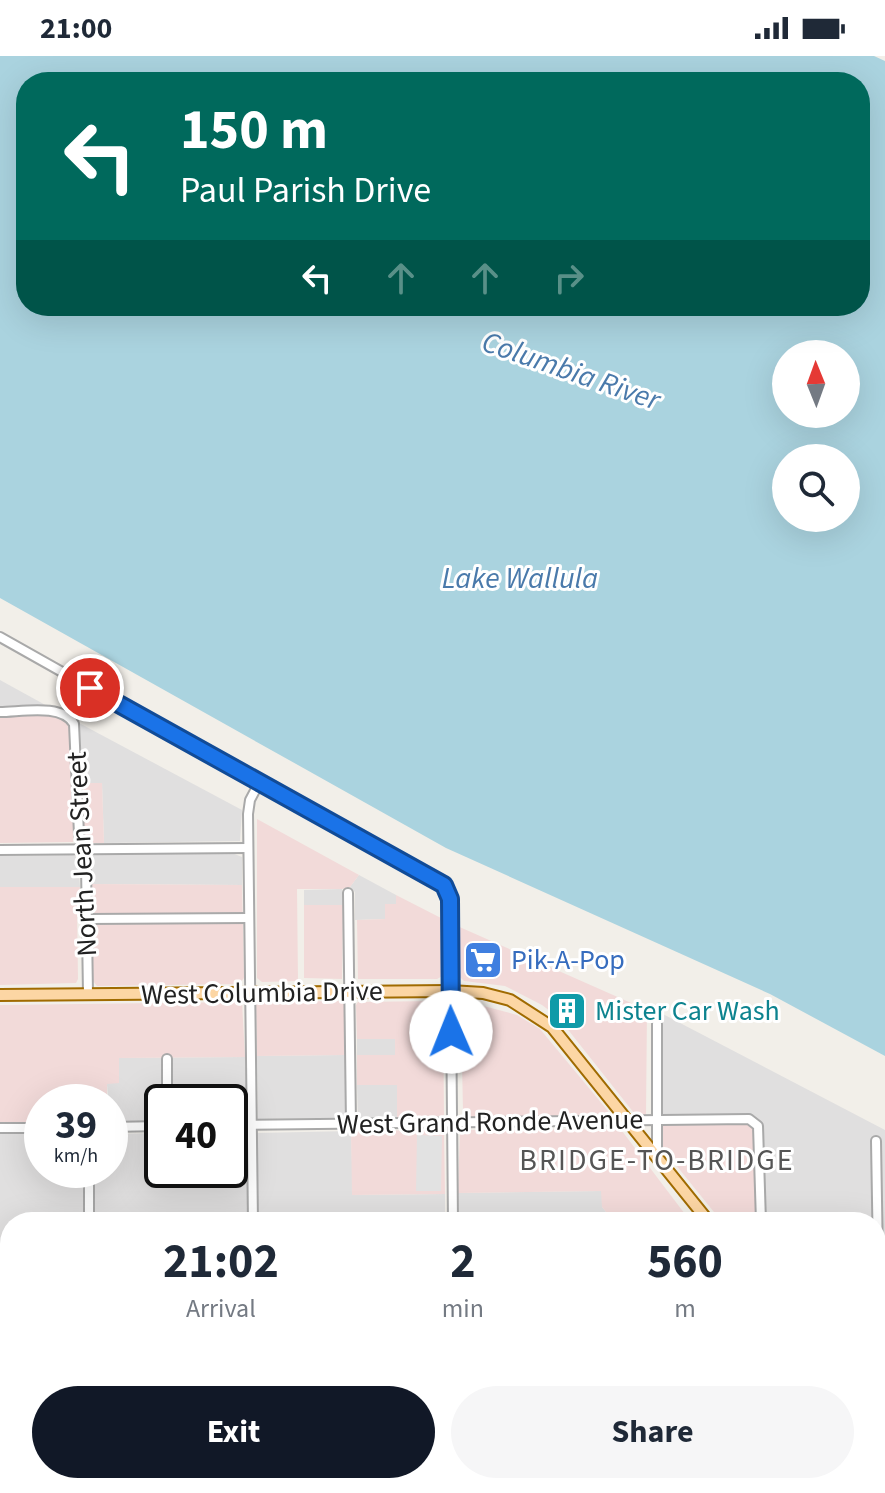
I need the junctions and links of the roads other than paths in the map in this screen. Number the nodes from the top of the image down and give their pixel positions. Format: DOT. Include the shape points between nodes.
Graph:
graph roads {
  1 [pos="0,637"];
  2 [pos="0,712"];
  3 [pos="259,783"];
  4 [pos="248,848"];
  5 [pos="82,849"];
  6 [pos="0,850"];
  7 [pos="348,893"];
  8 [pos="249,918"];
  9 [pos="87,919"];
  10 [pos="450,991"];
  11 [pos="349,992"];
  12 [pos="250,993"];
  13 [pos="88,994"];
  14 [pos="0,995"];
  15 [pos="657,1024"];
  16 [pos="167,1059"];
  17 [pos="167,1084"];
  18 [pos="658,1120"];
  19 [pos="628,1121"];
  20 [pos="452,1122"];
  21 [pos="351,1124"];
  22 [pos="248,1125"];
  23 [pos="252,1125"];
  24 [pos="0,1128"];
  25 [pos="24,1128"];
  26 [pos="876,1141"];
  27 [pos="657,1157"];
  28 [pos="89,1188"];
  29 [pos="89,1212"];
  30 [pos="253,1212"];
  31 [pos="453,1212"];
  32 [pos="701,1212"];
  33 [pos="761,1212"];
  34 [pos="878,1212"];
  1 -- 3 [label="street"];
  2 -- 5 [label="street, North Jean Street" via="69,716 76,730"];
  3 -- 4 [label="street" via="248,810"];
  3 -- 10 [label="street" via="447,889"];
  4 -- 5 [label="street"];
  4 -- 8 [label="street"];
  5 -- 6 [label="street"];
  5 -- 9 [label="street, North Jean Street"];
  7 -- 11 [label="street"];
  8 -- 9 [label="street"];
  8 -- 12 [label="street"];
  9 -- 13 [label="street, North Jean Street"];
  10 -- 11 [label="main road, West Columbia Drive"];
  10 -- 19 [label="main road, West Columbia Drive" via="491,994 538,1016 567,1043"];
  10 -- 20 [label="street"];
  11 -- 12 [label="main road, West Columbia Drive"];
  11 -- 21 [label="street"];
  12 -- 13 [label="main road, West Columbia Drive"];
  12 -- 23 [label="street"];
  13 -- 14 [label="main road, West Columbia Drive"];
  15 -- 18 [label="street"];
  16 -- 17 [label="street"];
  18 -- 19 [label="street, West Grand Ronde Avenue"];
  18 -- 27 [label="street"];
  18 -- 33 [label="street, West Grand Ronde Avenue" via="749,1119 758,1126"];
  19 -- 20 [label="street, West Grand Ronde Avenue"];
  19 -- 27 [label="main road, West Columbia Drive"];
  20 -- 21 [label="street, West Grand Ronde Avenue"];
  20 -- 31 [label="street"];
  21 -- 23 [label="street, West Grand Ronde Avenue"];
  22 -- 23 [label="street, West Grand Ronde Avenue"];
  23 -- 30 [label="street"];
  24 -- 25 [label="street"];
  26 -- 34 [label="street"];
  27 -- 32 [label="main road, West Columbia Drive"];
  28 -- 29 [label="street"];
}
